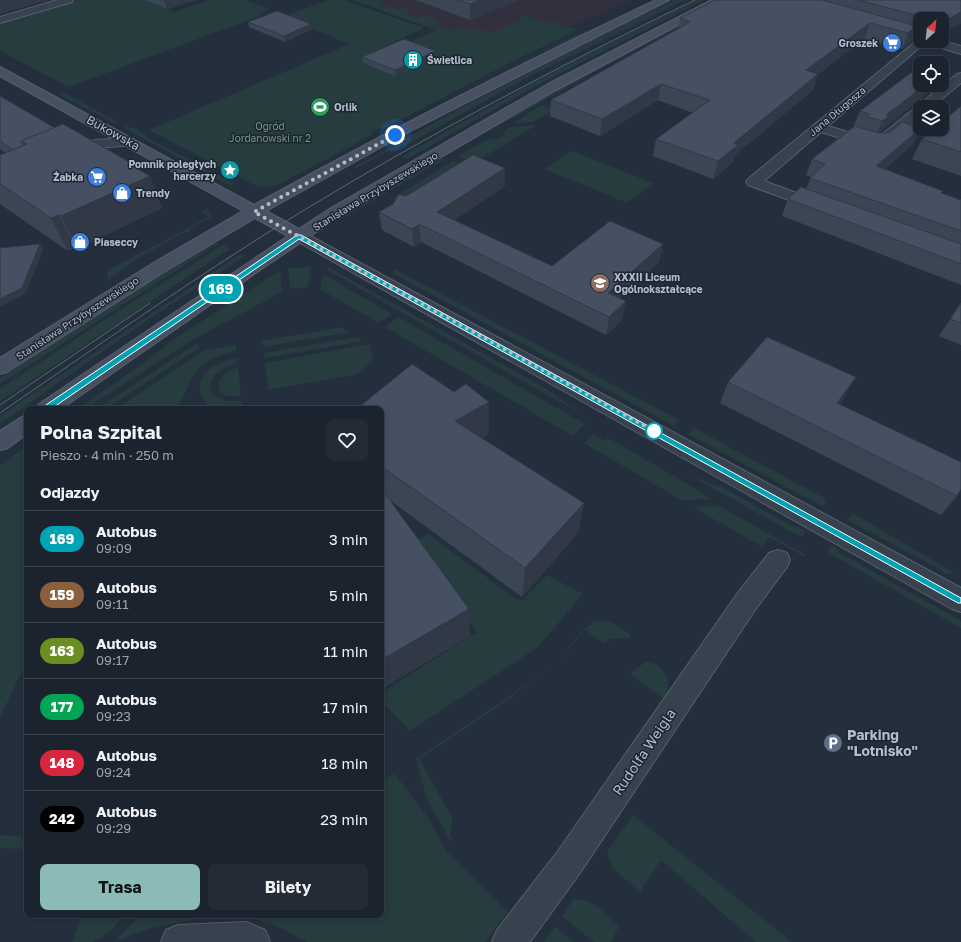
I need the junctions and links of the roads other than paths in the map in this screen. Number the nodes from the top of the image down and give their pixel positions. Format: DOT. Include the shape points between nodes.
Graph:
graph roads {
  1 [pos="68,0"];
  2 [pos="664,0"];
  3 [pos="720,0"];
  4 [pos="0,20"];
  5 [pos="913,42"];
  6 [pos="949,46"];
  7 [pos="960,49"];
  8 [pos="0,71"];
  9 [pos="961,77"];
  10 [pos="932,100"];
  11 [pos="913,116"];
  12 [pos="819,127"];
  13 [pos="128,142"];
  14 [pos="55,158"];
  15 [pos="254,212"];
  16 [pos="836,212"];
  17 [pos="299,236"];
  18 [pos="0,368"];
  19 [pos="50,406"];
  20 [pos="24,425"];
  21 [pos="0,442"];
  22 [pos="778,560"];
  23 [pos="961,601"];
  24 [pos="178,942"];
  25 [pos="253,942"];
  26 [pos="509,942"];
  1 -- 4 [label="street"];
  2 -- 15 [label="main road, Stanisława Przybyszewskiego" via="490,84"];
  3 -- 17 [label="main road, Stanisława Przybyszewskiego" via="546,90 337,211"];
  5 -- 12 [label="street, Jana Długosza"];
  6 -- 7 [label="street"];
  8 -- 13 [label="main road, Bukowska"];
  9 -- 10 [label="street"];
  11 -- 12 [label="street" via="875,151"];
  12 -- 16 [label="street, Jana Długosza" via="753,182"];
  13 -- 14 [label="street" via="95,144"];
  13 -- 15 [label="main road, Bukowska"];
  15 -- 17 [label="main road, Bukowska"];
  15 -- 18 [label="main road, Stanisława Przybyszewskiego" via="148,273"];
  17 -- 19 [label="main road, Stanisława Przybyszewskiego"];
  17 -- 23 [label="street, Bukowska"];
  20 -- 21 [label="main road"];
  22 -- 26 [label="street, Rudolfa Weigla" via="746,602 569,862"];
  24 -- 25 [label="street" via="246,939"];
}
